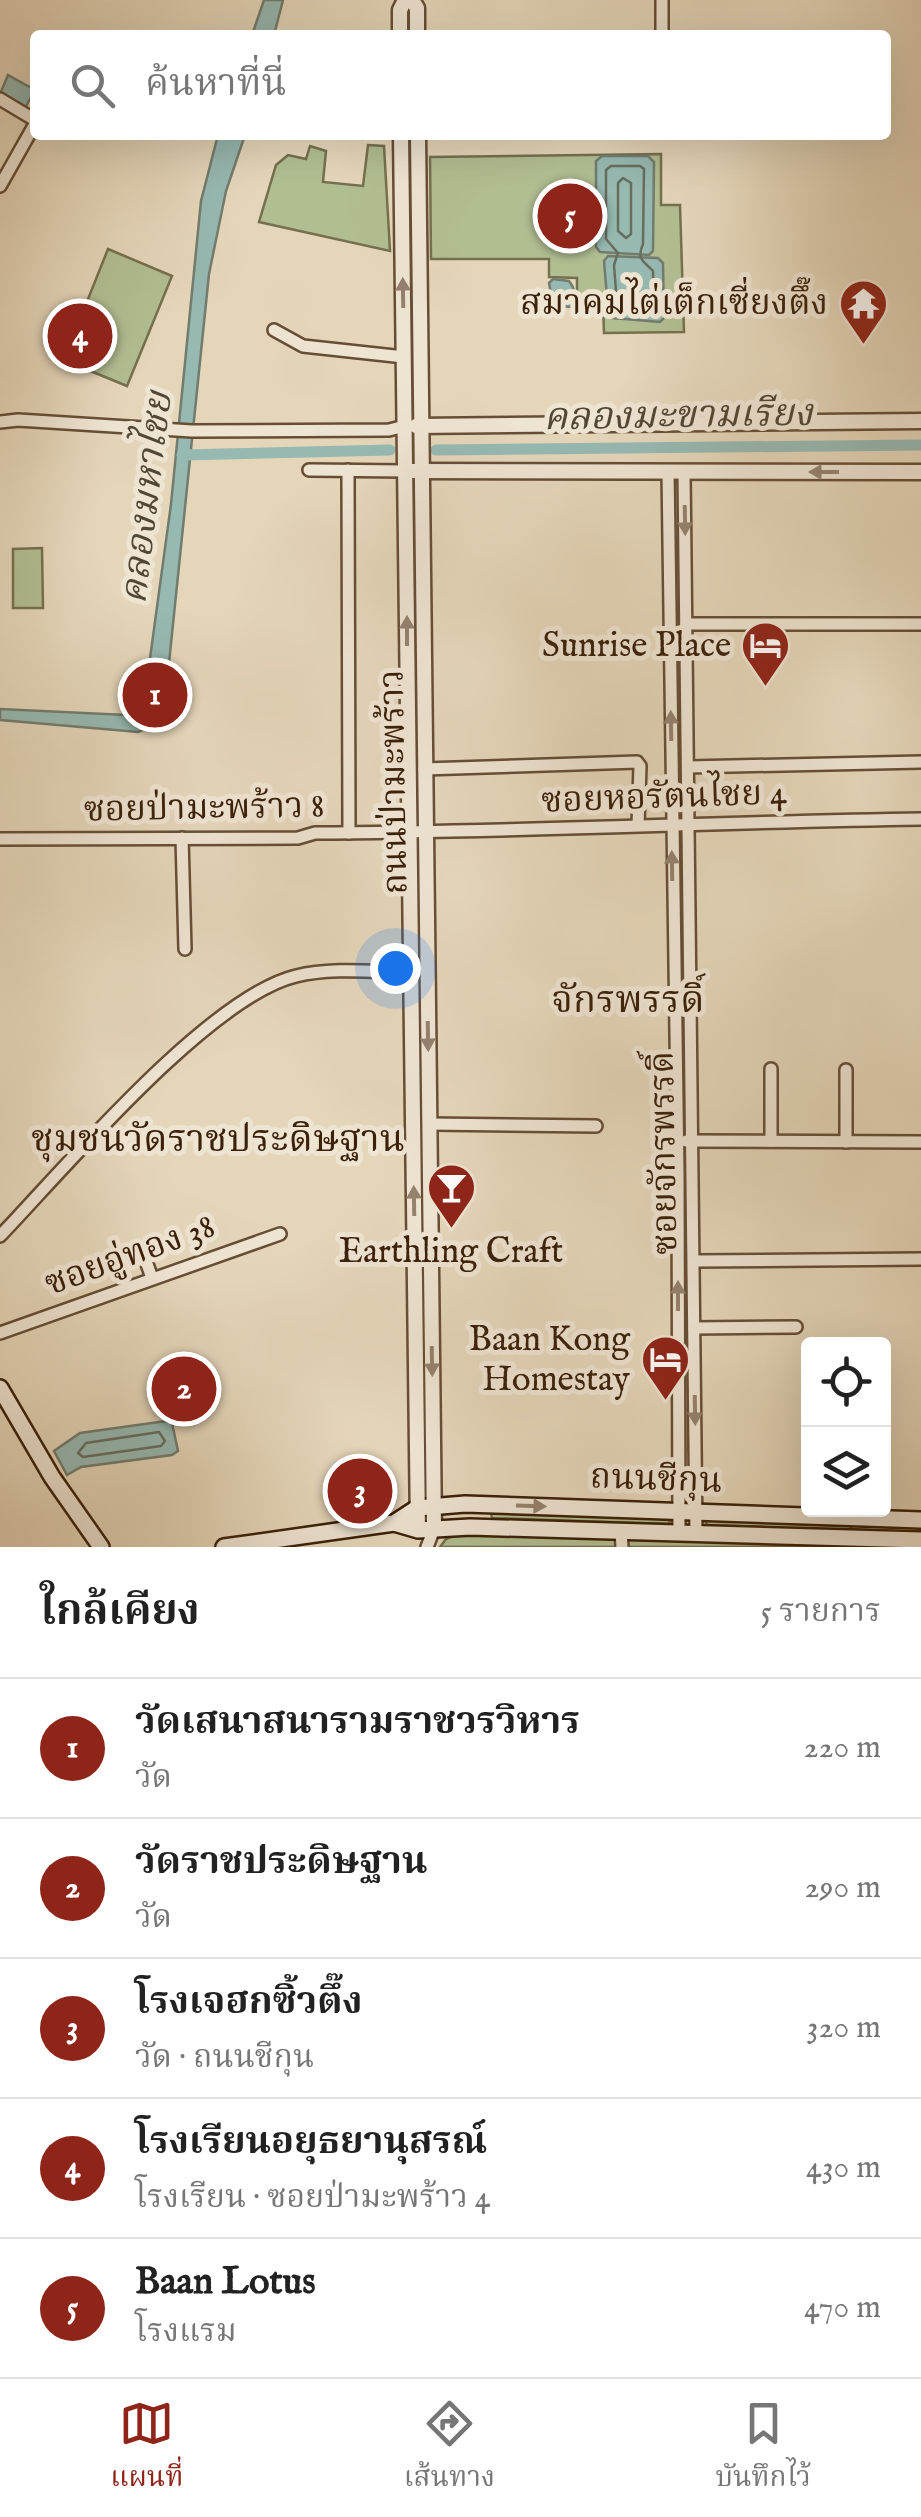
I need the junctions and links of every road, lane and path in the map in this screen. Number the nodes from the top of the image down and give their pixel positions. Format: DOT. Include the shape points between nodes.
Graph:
graph roads {
  1 [pos="409,0"];
  2 [pos="662,0"];
  3 [pos="400,30"];
  4 [pos="417,30"];
  5 [pos="662,30"];
  6 [pos="0,100"];
  7 [pos="30,119"];
  8 [pos="30,131"];
  9 [pos="401,140"];
  10 [pos="418,140"];
  11 [pos="0,186"];
  12 [pos="403,249"];
  13 [pos="419,249"];
  14 [pos="274,330"];
  15 [pos="404,357"];
  16 [pos="921,421"];
  17 [pos="0,422"];
  18 [pos="405,426"];
  19 [pos="421,426"];
  20 [pos="309,470"];
  21 [pos="348,470"];
  22 [pos="414,471"];
  23 [pos="668,472"];
  24 [pos="684,472"];
  25 [pos="921,472"];
  26 [pos="669,554"];
  27 [pos="686,554"];
  28 [pos="686,624"];
  29 [pos="921,624"];
  30 [pos="670,672"];
  31 [pos="687,672"];
  32 [pos="921,762"];
  33 [pos="688,767"];
  34 [pos="424,769"];
  35 [pos="921,819"];
  36 [pos="688,823"];
  37 [pos="672,824"];
  38 [pos="638,825"];
  39 [pos="349,833"];
  40 [pos="409,834"];
  41 [pos="425,834"];
  42 [pos="182,838"];
  43 [pos="0,839"];
  44 [pos="673,927"];
  45 [pos="690,927"];
  46 [pos="185,949"];
  47 [pos="411,972"];
  48 [pos="771,1069"];
  49 [pos="846,1070"];
  50 [pos="429,1124"];
  51 [pos="596,1126"];
  52 [pos="677,1141"];
  53 [pos="692,1141"];
  54 [pos="772,1142"];
  55 [pos="846,1142"];
  56 [pos="921,1142"];
  57 [pos="280,1234"];
  58 [pos="0,1236"];
  59 [pos="141,1247"];
  60 [pos="921,1259"];
  61 [pos="694,1261"];
  62 [pos="152,1278"];
  63 [pos="796,1327"];
  64 [pos="694,1328"];
  65 [pos="0,1333"];
  66 [pos="678,1364"];
  67 [pos="695,1364"];
  68 [pos="0,1388"];
  69 [pos="425,1508"];
  70 [pos="688,1511"];
  71 [pos="921,1520"];
  72 [pos="394,1523"];
  73 [pos="426,1530"];
  74 [pos="921,1532"];
  75 [pos="679,1533"];
  76 [pos="696,1534"];
  77 [pos="622,1539"];
  78 [pos="921,1540"];
  79 [pos="101,1547"];
  80 [pos="224,1547"];
  81 [pos="426,1547"];
  1 -- 3 [label="street" via="400,10"];
  1 -- 4 [label="street"];
  2 -- 5 [label="street"];
  6 -- 7 [label="street"];
  8 -- 11 [label="street"];
  9 -- 12 [label="street, ถนนป่ามะพร้าว"];
  10 -- 13 [label="street, ถนนป่ามะพร้าว"];
  12 -- 13 [label="street"];
  15 -- 12 [label="street, ถนนป่ามะพร้าว, one-way"];
  13 -- 19 [label="street, ถนนป่ามะพร้าว"];
  14 -- 15 [label="street" via="303,346"];
  15 -- 18 [label="street, ถนนป่ามะพร้าว"];
  16 -- 19 [label="street"];
  17 -- 18 [label="street" via="192,431"];
  18 -- 19 [label="street"];
  18 -- 22 [label="street, ถนนป่ามะพร้าว"];
  19 -- 22 [label="street, ถนนป่ามะพร้าว"];
  20 -- 21 [label="street"];
  21 -- 22 [label="street"];
  21 -- 39 [label="street"];
  22 -- 23 [label="street"];
  22 -- 34 [label="street, ถนนป่ามะพร้าว"];
  40 -- 22 [label="street, ถนนป่ามะพร้าว, one-way"];
  23 -- 24 [label="street"];
  23 -- 26 [label="street, ซอยจักรพรรดิ์"];
  25 -- 24 [label="street, one-way"];
  24 -- 27 [label="street, ซอยจักรพรรดิ์, one-way"];
  26 -- 27 [label="street"];
  26 -- 30 [label="street, ซอยจักรพรรดิ์"];
  27 -- 28 [label="street, ซอยจักรพรรดิ์"];
  28 -- 29 [label="street"];
  28 -- 31 [label="street, ซอยจักรพรรดิ์"];
  30 -- 31 [label="street"];
  37 -- 30 [label="street, ซอยจักรพรรดิ์, one-way"];
  31 -- 33 [label="street, ซอยจักรพรรดิ์"];
  32 -- 33 [label="street"];
  33 -- 36 [label="street, ซอยจักรพรรดิ์"];
  34 -- 38 [label="street" via="637,762"];
  34 -- 41 [label="street, ถนนป่ามะพร้าว"];
  35 -- 36 [label="street, ซอยหอรัตนไชย 4"];
  36 -- 37 [label="street, ซอยหอรัตนไชย 4"];
  36 -- 45 [label="street, ซอยจักรพรรดิ์"];
  37 -- 38 [label="street, ซอยหอรัตนไชย 4"];
  44 -- 37 [label="street, ซอยจักรพรรดิ์, one-way"];
  38 -- 41 [label="street, ซอยหอรัตนไชย 4"];
  39 -- 40 [label="street, ซอยป่ามะพร้าว 8"];
  39 -- 42 [label="street, ซอยป่ามะพร้าว 8"];
  40 -- 41 [label="street, ซอยหอรัตนไชย 4"];
  40 -- 47 [label="street, ถนนป่ามะพร้าว"];
  41 -- 50 [label="street, ถนนป่ามะพร้าว, one-way"];
  42 -- 43 [label="street, ซอยป่ามะพร้าว 8"];
  42 -- 46 [label="street"];
  44 -- 45 [label="street"];
  44 -- 52 [label="street, ซอยจักรพรรดิ์"];
  45 -- 53 [label="street, ซอยจักรพรรดิ์"];
  47 -- 58 [label="street" via="322,972 263,988 196,1038"];
  69 -- 47 [label="street, ถนนป่ามะพร้าว, one-way"];
  48 -- 54 [label="street"];
  49 -- 55 [label="street"];
  50 -- 51 [label="street"];
  50 -- 69 [label="street, ถนนป่ามะพร้าว, one-way"];
  52 -- 53 [label="street"];
  66 -- 52 [label="street, ซอยจักรพรรดิ์, one-way"];
  53 -- 54 [label="street"];
  53 -- 61 [label="street, ซอยจักรพรรดิ์"];
  54 -- 55 [label="street"];
  55 -- 56 [label="street"];
  57 -- 62 [label="street, ซอยอู่ทอง 38"];
  59 -- 62 [label="street"];
  60 -- 61 [label="street"];
  61 -- 64 [label="street, ซอยจักรพรรดิ์"];
  62 -- 65 [label="street, ซอยอู่ทอง 38"];
  63 -- 64 [label="street"];
  64 -- 67 [label="street, ซอยจักรพรรดิ์"];
  66 -- 67 [label="street"];
  66 -- 70 [label="street, ซอยจักรพรรดิ์"];
  67 -- 70 [label="street, ซอยจักรพรรดิ์, one-way"];
  68 -- 79 [label="main road"];
  69 -- 70 [label="main road, ถนนชีกุน, one-way"];
  69 -- 72 [label="main road, ถนนชีกุน"];
  69 -- 73 [label="street, ถนนป่ามะพร้าว"];
  70 -- 71 [label="main road, ถนนชีกุน"];
  70 -- 75 [label="street, ซอยจักรพรรดิ์"];
  70 -- 76 [label="street, ซอยจักรพรรดิ์"];
  72 -- 73 [label="main road, ถนนชีกุน"];
  72 -- 80 [label="main road, ถนนชีกุน"];
  73 -- 77 [label="main road, ถนนชีกุน" via="470,1527"];
  73 -- 81 [label="street, ถนนป่ามะพร้าว"];
  74 -- 78 [label="street"];
  75 -- 76 [label="main road, ถนนชีกุน"];
  75 -- 77 [label="main road, ถนนชีกุน"];
  76 -- 78 [label="main road, ถนนชีกุน"];
}
